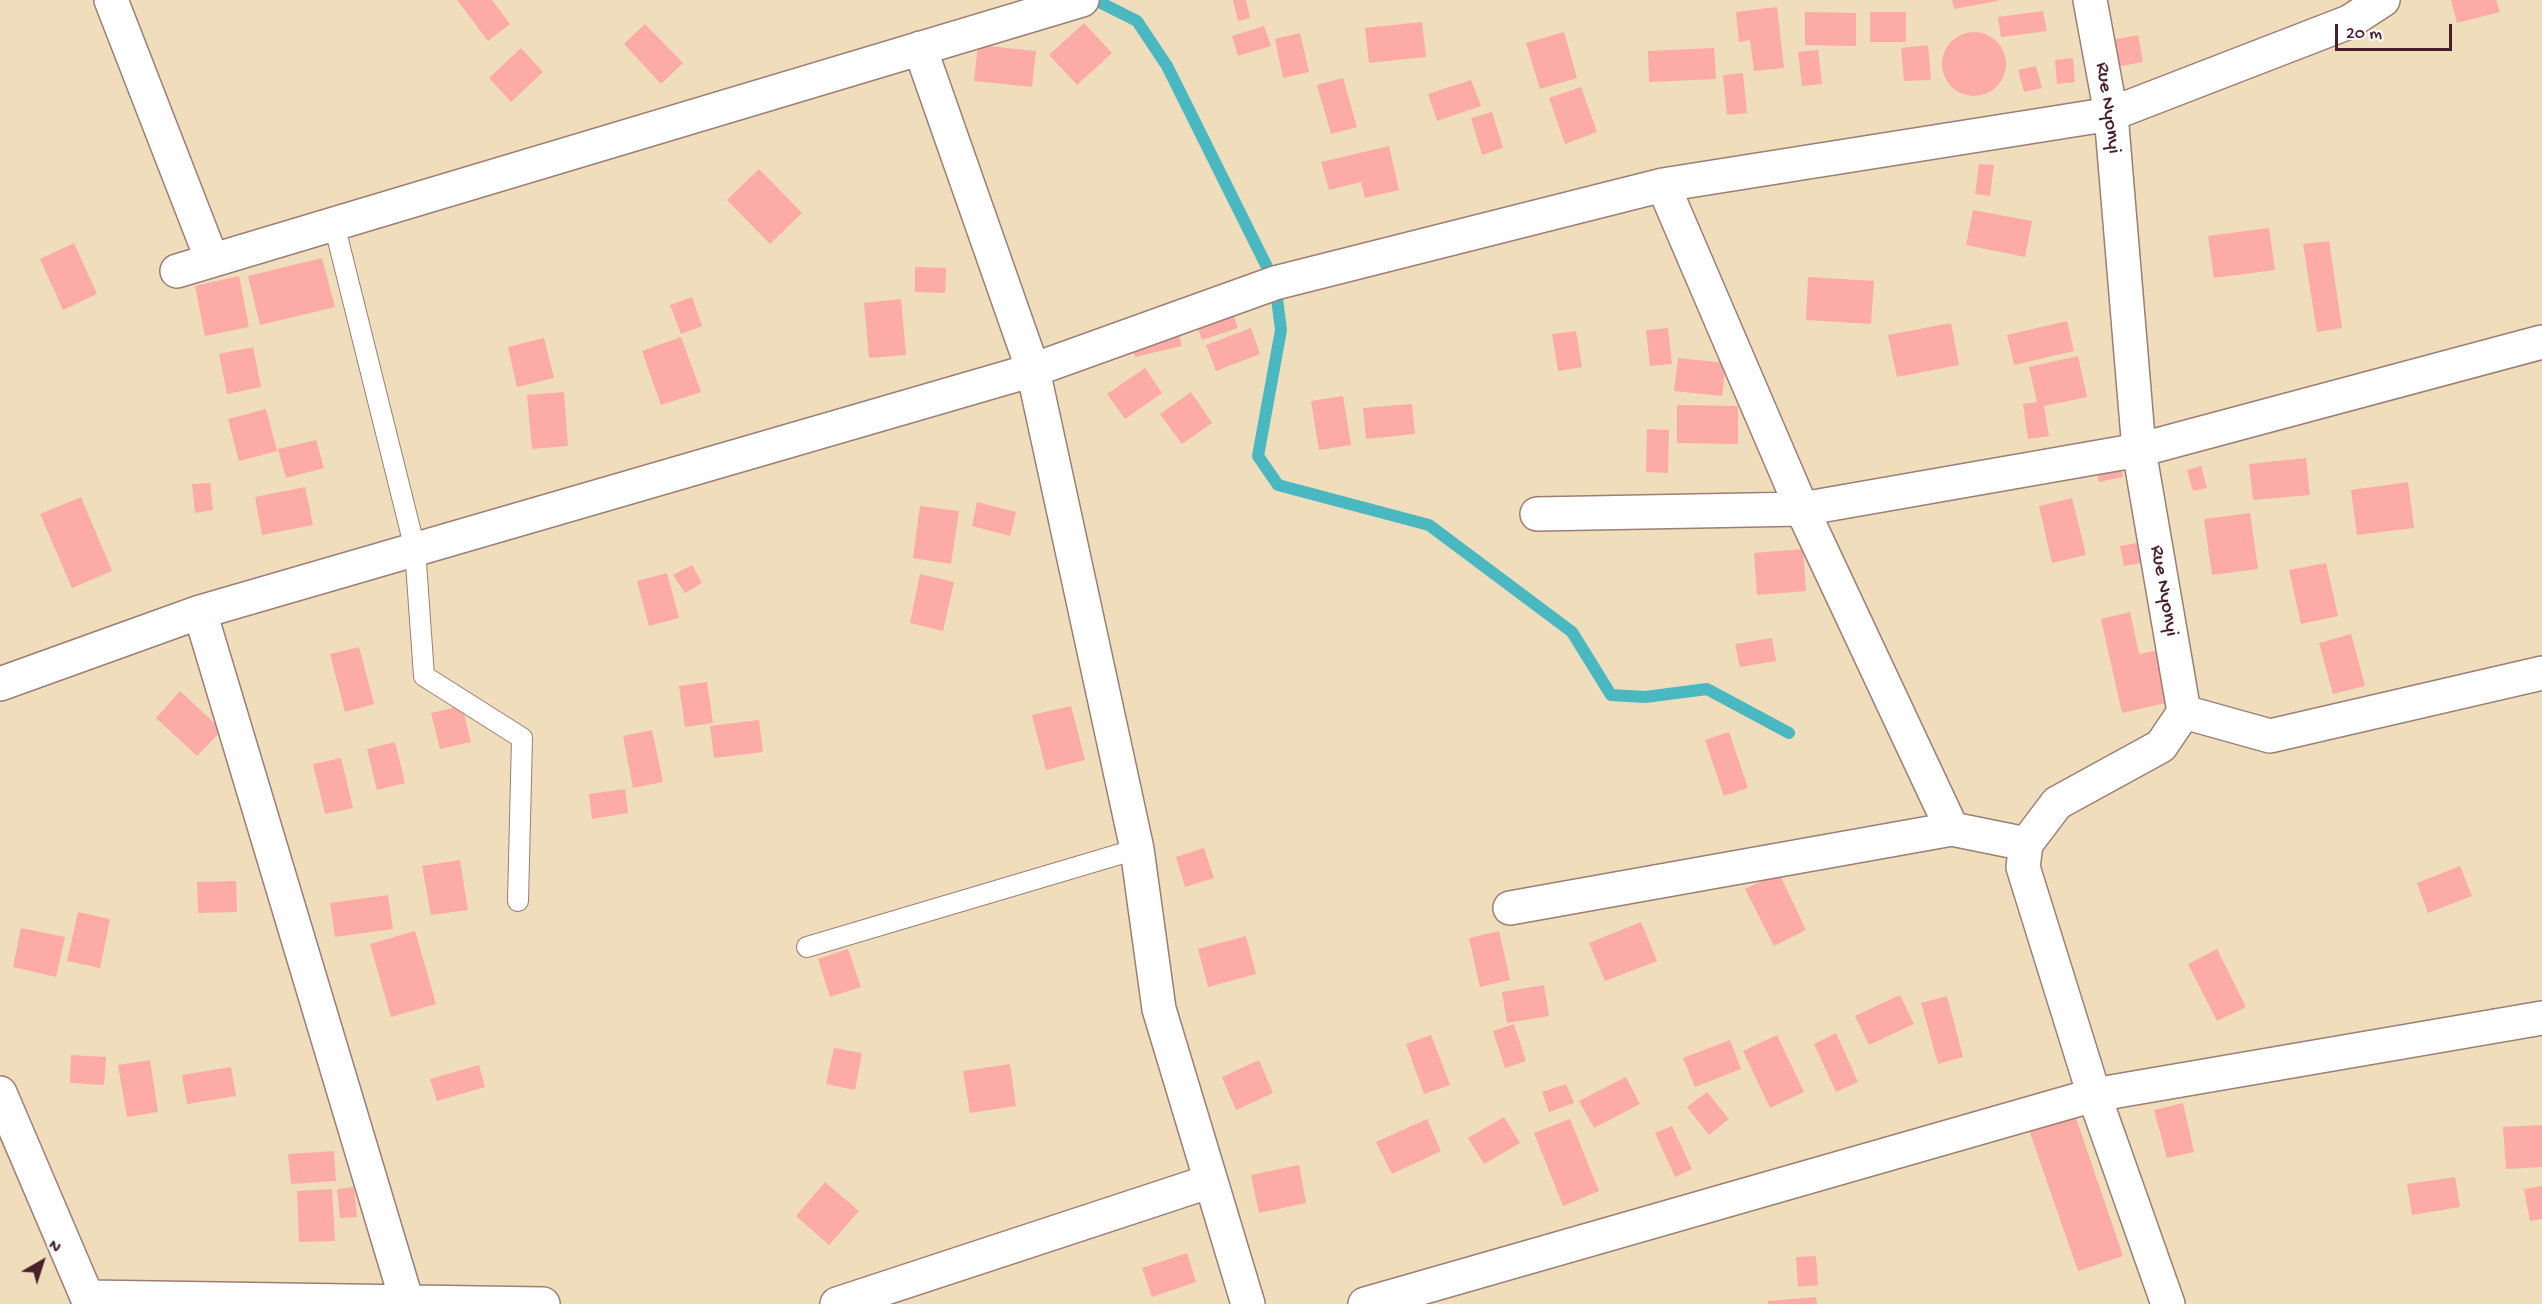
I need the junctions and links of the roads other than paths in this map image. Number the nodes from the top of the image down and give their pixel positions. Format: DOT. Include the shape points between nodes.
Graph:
graph roads {
  1 [pos="111,0"];
  2 [pos="1082,0"];
  3 [pos="2090,0"];
  4 [pos="2383,0"];
  5 [pos="920,48"];
  6 [pos="2111,114"];
  7 [pos="1663,185"];
  8 [pos="334,224"];
  9 [pos="212,260"];
  10 [pos="177,271"];
  11 [pos="2542,342"];
  12 [pos="1034,370"];
  13 [pos="2139,450"];
  14 [pos="1802,509"];
  15 [pos="1537,514"];
  16 [pos="415,549"];
  17 [pos="200,612"];
  18 [pos="2542,673"];
  19 [pos="0,684"];
  20 [pos="2184,712"];
  21 [pos="1952,829"];
  22 [pos="2026,844"];
  23 [pos="1137,849"];
  24 [pos="518,901"];
  25 [pos="1510,908"];
  26 [pos="807,947"];
  27 [pos="2542,1017"];
  28 [pos="0,1093"];
  29 [pos="2094,1095"];
  30 [pos="1211,1181"];
  31 [pos="89,1300"];
  32 [pos="407,1302"];
  33 [pos="543,1304"];
  34 [pos="837,1304"];
  35 [pos="1248,1304"];
  36 [pos="1365,1304"];
  37 [pos="2168,1304"];
  1 -- 9 [label="street"];
  2 -- 5 [label="street"];
  3 -- 6 [label="street, Rue Nyonyi"];
  4 -- 6 [label="street" via="2349,22"];
  5 -- 8 [label="street"];
  5 -- 12 [label="street"];
  6 -- 7 [label="street"];
  6 -- 13 [label="street, Rue Nyonyi"];
  7 -- 12 [label="street" via="1275,283"];
  7 -- 14 [label="street"];
  8 -- 9 [label="street"];
  8 -- 16 [label="lane"];
  9 -- 10 [label="street"];
  11 -- 13 [label="street"];
  12 -- 16 [label="street"];
  12 -- 23 [label="street"];
  13 -- 14 [label="street"];
  13 -- 20 [label="street, Rue Nyonyi"];
  14 -- 15 [label="street"];
  14 -- 21 [label="street"];
  16 -- 17 [label="street"];
  16 -- 24 [label="lane" via="424,676 522,738"];
  17 -- 19 [label="street"];
  17 -- 32 [label="street"];
  18 -- 20 [label="street" via="2270,736"];
  20 -- 22 [label="street" via="2161,746 2057,803"];
  21 -- 22 [label="street"];
  21 -- 25 [label="street"];
  22 -- 29 [label="street" via="2023,867"];
  23 -- 26 [label="lane"];
  23 -- 30 [label="street" via="1159,1009"];
  27 -- 29 [label="street"];
  28 -- 31 [label="street"];
  29 -- 36 [label="street"];
  29 -- 37 [label="street"];
  30 -- 34 [label="street"];
  30 -- 35 [label="street"];
  31 -- 32 [label="street"];
  32 -- 33 [label="street"];
}
